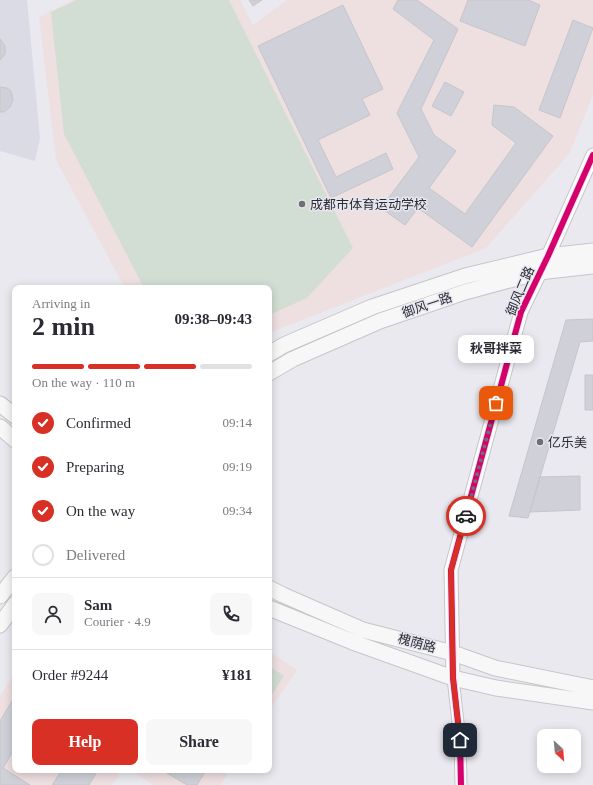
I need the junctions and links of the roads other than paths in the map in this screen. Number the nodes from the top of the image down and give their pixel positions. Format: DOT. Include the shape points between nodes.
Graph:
graph roads {
  1 [pos="593,155"];
  2 [pos="593,251"];
  3 [pos="548,256"];
  4 [pos="593,266"];
  5 [pos="539,272"];
  6 [pos="272,352"];
  7 [pos="272,371"];
  8 [pos="0,404"];
  9 [pos="12,414"];
  10 [pos="0,427"];
  11 [pos="12,437"];
  12 [pos="12,581"];
  13 [pos="272,589"];
  14 [pos="0,596"];
  15 [pos="12,608"];
  16 [pos="272,609"];
  17 [pos="0,625"];
  18 [pos="453,653"];
  19 [pos="453,678"];
  20 [pos="593,688"];
  21 [pos="593,702"];
  22 [pos="461,785"];
  1 -- 3 [label="street, 御风二路"];
  2 -- 3 [label="main road, 御风一路"];
  3 -- 5 [label="street, 御风二路"];
  3 -- 6 [label="main road, 御风一路" via="466,276 372,307"];
  4 -- 5 [label="main road, 御风一路"];
  5 -- 7 [label="main road, 御风一路" via="465,292 380,322 292,359"];
  5 -- 18 [label="street, 御风二路" via="520,312 451,570"];
  8 -- 9 [label="main road"];
  10 -- 11 [label="main road"];
  12 -- 14 [label="main road"];
  13 -- 18 [label="main road, 槐荫路" via="363,630"];
  15 -- 17 [label="main road"];
  16 -- 19 [label="main road, 槐荫路"];
  18 -- 19 [label="street, 御风二路"];
  18 -- 20 [label="main road, 槐荫路" via="495,668"];
  19 -- 21 [label="main road, 槐荫路" via="496,688"];
  19 -- 22 [label="street" via="460,740"];
}
